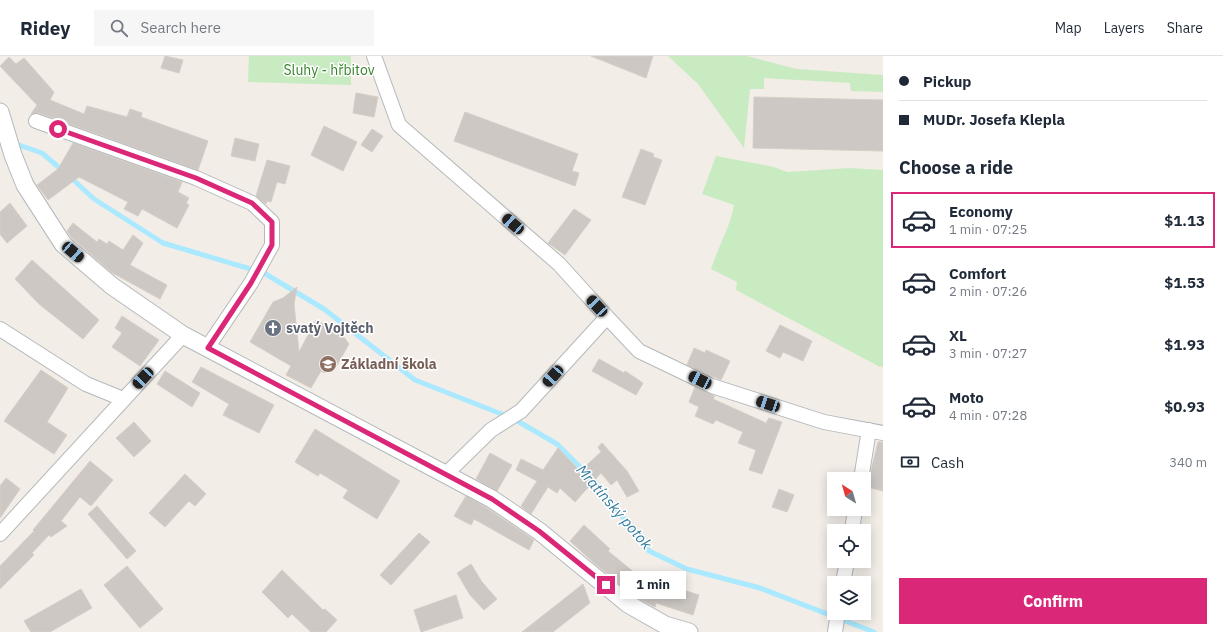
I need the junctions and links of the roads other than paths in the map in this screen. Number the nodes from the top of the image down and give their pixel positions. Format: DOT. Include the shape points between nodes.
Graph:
graph roads {
  1 [pos="374,56"];
  2 [pos="2,120"];
  3 [pos="36,122"];
  4 [pos="606,317"];
  5 [pos="0,329"];
  6 [pos="182,335"];
  7 [pos="208,348"];
  8 [pos="123,399"];
  9 [pos="869,430"];
  10 [pos="883,433"];
  11 [pos="861,472"];
  12 [pos="446,474"];
  13 [pos="0,534"];
  14 [pos="837,620"];
  15 [pos="835,631"];
  16 [pos="689,632"];
  1 -- 4 [label="street" via="399,125 559,264"];
  2 -- 6 [label="street" via="25,185 63,244 112,286"];
  3 -- 7 [label="street" via="196,178 252,203 272,222 272,245 251,283"];
  4 -- 9 [label="street" via="639,351 712,386 824,422"];
  4 -- 12 [label="street" via="521,412 491,430"];
  5 -- 8 [label="street" via="86,384"];
  6 -- 7 [label="street"];
  6 -- 8 [label="street"];
  7 -- 12 [label="street"];
  8 -- 13 [label="street"];
  9 -- 10 [label="street"];
  9 -- 11 [label="street"];
  12 -- 16 [label="street" via="492,499 539,531 628,604 665,625"];
  14 -- 15 [label="street"];
}
